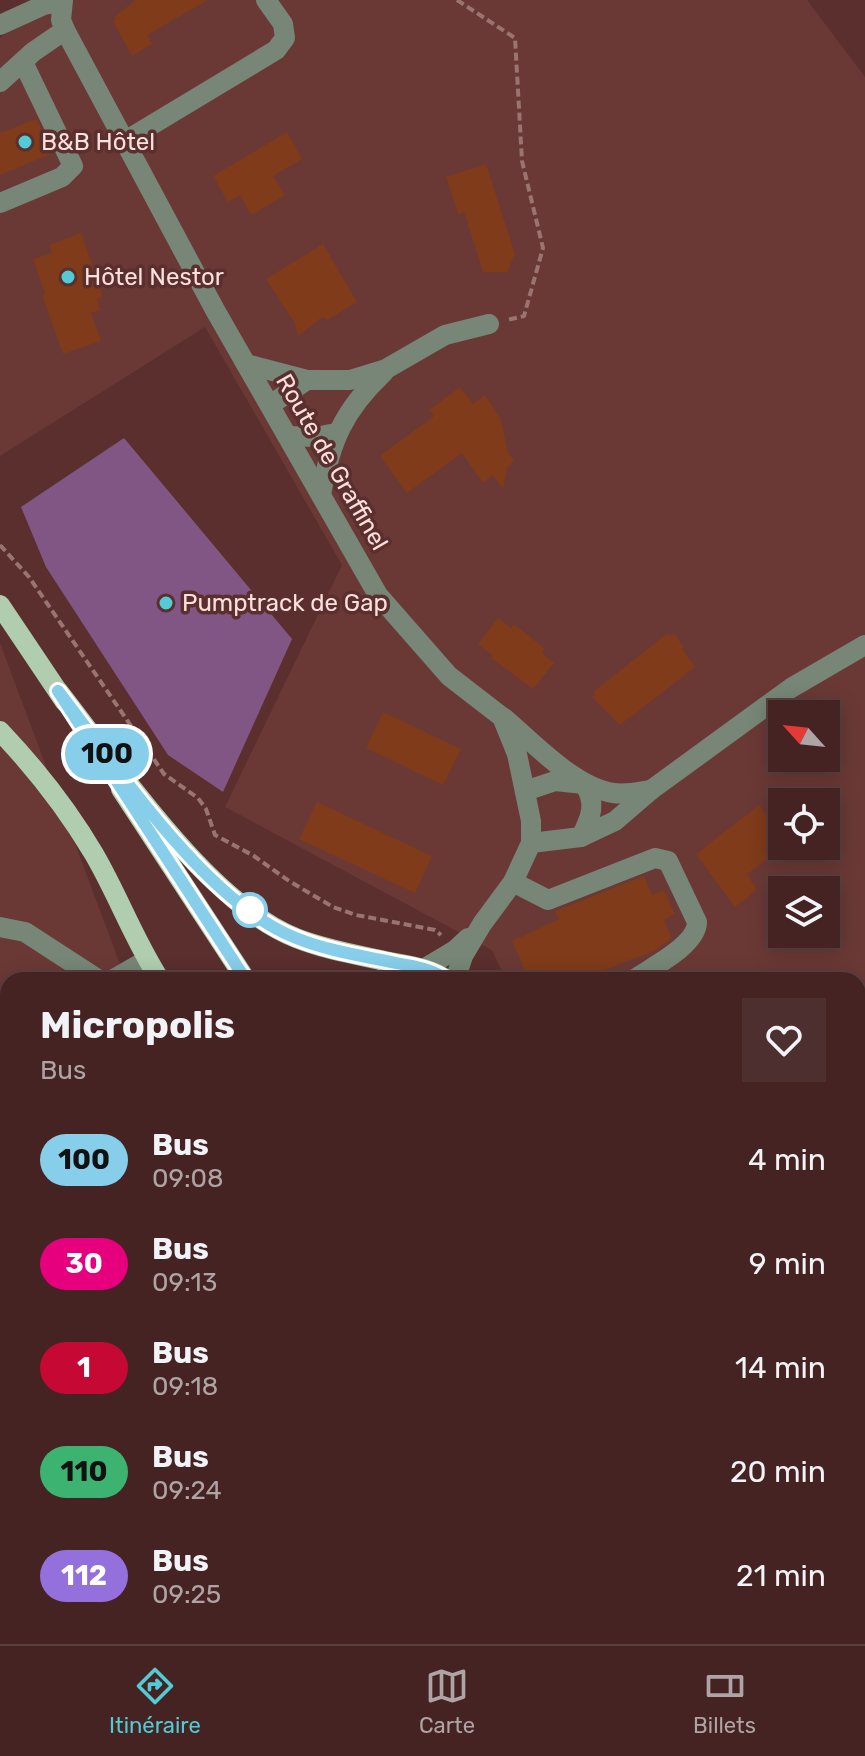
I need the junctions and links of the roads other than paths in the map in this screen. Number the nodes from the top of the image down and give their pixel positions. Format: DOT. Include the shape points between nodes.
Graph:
graph roads {
  1 [pos="266,0"];
  2 [pos="62,1"];
  3 [pos="0,25"];
  4 [pos="65,30"];
  5 [pos="23,62"];
  6 [pos="0,82"];
  7 [pos="125,141"];
  8 [pos="0,203"];
  9 [pos="489,324"];
  10 [pos="246,364"];
  11 [pos="386,369"];
  12 [pos="314,380"];
  13 [pos="270,405"];
  14 [pos="340,426"];
  15 [pos="288,436"];
  16 [pos="321,495"];
  17 [pos="0,605"];
  18 [pos="865,645"];
  19 [pos="58,691"];
  20 [pos="502,717"];
  21 [pos="0,731"];
  22 [pos="584,784"];
  23 [pos="651,790"];
  24 [pos="525,791"];
  25 [pos="581,837"];
  26 [pos="531,843"];
  27 [pos="513,882"];
  28 [pos="482,924"];
  29 [pos="0,927"];
  30 [pos="420,968"];
  31 [pos="150,970"];
  32 [pos="87,972"];
  33 [pos="241,972"];
  34 [pos="391,972"];
  35 [pos="429,972"];
  36 [pos="458,972"];
  37 [pos="645,972"];
  1 -- 7 [label="street" via="283,24 285,38 276,50"];
  2 -- 3 [label="street"];
  2 -- 4 [label="street, Route de Graffinel"];
  4 -- 5 [label="street"];
  4 -- 7 [label="street, Route de Graffinel"];
  5 -- 6 [label="street"];
  5 -- 8 [label="street" via="73,166 62,177"];
  7 -- 10 [label="street, Route de Graffinel"];
  9 -- 11 [label="street" via="445,335"];
  10 -- 12 [label="street"];
  10 -- 13 [label="street, Route de Graffinel"];
  11 -- 12 [label="street" via="350,380"];
  11 -- 14 [label="street" via="358,397"];
  12 -- 13 [label="street"];
  12 -- 14 [label="street" via="339,397"];
  13 -- 15 [label="street, Route de Graffinel"];
  14 -- 15 [label="street" via="315,437"];
  14 -- 16 [label="street" via="326,460"];
  15 -- 16 [label="street, Route de Graffinel"];
  16 -- 20 [label="street, Route de Graffinel" via="396,618 449,676"];
  17 -- 19 [label="main road"];
  18 -- 23 [label="street" via="791,688"];
  19 -- 30 [label="main road" via="191,859 250,910 295,938"];
  19 -- 33 [label="main road"];
  20 -- 22 [label="street, Route de Graffinel"];
  20 -- 24 [label="street"];
  21 -- 31 [label="main road" via="93,852"];
  22 -- 23 [label="street" via="610,793"];
  22 -- 24 [label="street" via="555,781"];
  22 -- 25 [label="street" via="593,807"];
  23 -- 25 [label="street" via="615,821"];
  24 -- 26 [label="street"];
  25 -- 26 [label="street"];
  26 -- 27 [label="street"];
  27 -- 28 [label="street"];
  27 -- 37 [label="street" via="548,900 655,858 668,861 697,930 691,941"];
  28 -- 30 [label="street" via="455,950"];
  28 -- 36 [label="street"];
  29 -- 32 [label="street" via="25,932"];
  30 -- 34 [label="main road"];
  30 -- 35 [label="main road"];
}
